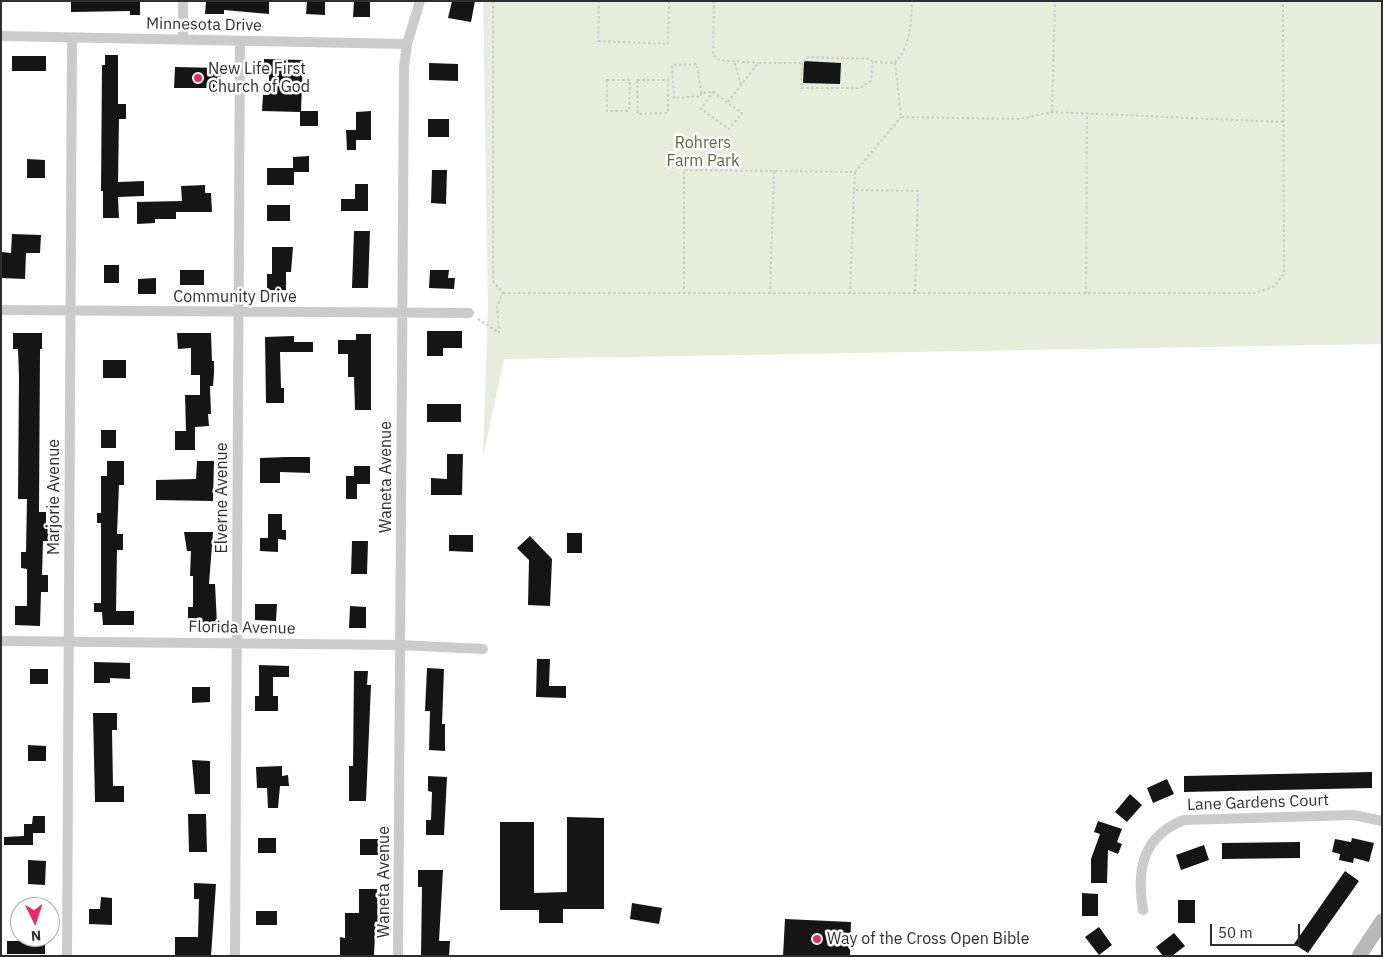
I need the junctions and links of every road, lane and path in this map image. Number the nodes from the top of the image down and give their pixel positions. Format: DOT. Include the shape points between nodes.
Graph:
graph roads {
  1 [pos="183,1"];
  2 [pos="420,1"];
  3 [pos="492,1"];
  4 [pos="599,1"];
  5 [pos="669,1"];
  6 [pos="714,1"];
  7 [pos="912,1"];
  8 [pos="1055,1"];
  9 [pos="1283,1"];
  10 [pos="1,36"];
  11 [pos="72,38"];
  12 [pos="183,40"];
  13 [pos="240,41"];
  14 [pos="406,44"];
  15 [pos="873,62"];
  16 [pos="735,63"];
  17 [pos="758,63"];
  18 [pos="802,63"];
  19 [pos="895,63"];
  20 [pos="630,80"];
  21 [pos="637,80"];
  22 [pos="741,85"];
  23 [pos="713,92"];
  24 [pos="701,93"];
  25 [pos="668,98"];
  26 [pos="674,98"];
  27 [pos="728,102"];
  28 [pos="1052,112"];
  29 [pos="1087,114"];
  30 [pos="901,117"];
  31 [pos="1284,122"];
  32 [pos="774,171"];
  33 [pos="855,172"];
  34 [pos="854,190"];
  35 [pos="503,293"];
  36 [pos="684,294"];
  37 [pos="770,294"];
  38 [pos="850,294"];
  39 [pos="915,294"];
  40 [pos="1086,294"];
  41 [pos="1,310"];
  42 [pos="70,311"];
  43 [pos="238,312"];
  44 [pos="402,313"];
  45 [pos="469,313"];
  46 [pos="1,641"];
  47 [pos="69,642"];
  48 [pos="236,643"];
  49 [pos="400,645"];
  50 [pos="483,649"];
  51 [pos="1382,821"];
  52 [pos="1143,910"];
  53 [pos="1382,921"];
  54 [pos="67,956"];
  55 [pos="235,956"];
  56 [pos="398,956"];
  57 [pos="1358,956"];
  1 -- 12 [label="street"];
  2 -- 14 [label="street, Waneta Avenue"];
  3 -- 35 [label="path" via="493,281"];
  4 -- 5 [label="path" via="598,42 668,44"];
  6 -- 16 [label="path" via="713,55"];
  7 -- 19 [label="path" via="910,35 904,53"];
  8 -- 28 [label="path"];
  9 -- 31 [label="path"];
  10 -- 11 [label="street, Minnesota Drive"];
  11 -- 12 [label="street, Minnesota Drive"];
  11 -- 42 [label="street, Marjorie Avenue"];
  12 -- 13 [label="street, Minnesota Drive"];
  13 -- 14 [label="street, Minnesota Drive"];
  13 -- 43 [label="street, Elverne Avenue"];
  14 -- 44 [label="street, Waneta Avenue"];
  15 -- 18 [label="path" via="870,59 808,57"];
  15 -- 18 [label="path" via="871,81 860,88 801,88"];
  15 -- 19 [label="path"];
  16 -- 17 [label="path"];
  16 -- 22 [label="path"];
  17 -- 18 [label="path"];
  17 -- 22 [label="path"];
  19 -- 30 [label="path"];
  20 -- 20 [label="path" via="607,80 607,111 629,111"];
  20 -- 21 [label="path"];
  21 -- 25 [label="path" via="668,80"];
  21 -- 25 [label="path" via="638,114 668,113"];
  22 -- 27 [label="path"];
  23 -- 24 [label="path"];
  23 -- 27 [label="path"];
  23 -- 27 [label="path" via="701,109 729,129 742,113"];
  24 -- 26 [label="path" via="701,96"];
  24 -- 26 [label="path" via="698,64 672,66"];
  25 -- 26 [label="path"];
  28 -- 29 [label="path"];
  28 -- 30 [label="path" via="1020,119"];
  29 -- 31 [label="path"];
  29 -- 40 [label="path"];
  30 -- 33 [label="path"];
  31 -- 40 [label="path" via="1284,274 1272,287 1254,293"];
  32 -- 33 [label="path"];
  32 -- 36 [label="path" via="684,170"];
  32 -- 37 [label="path"];
  33 -- 34 [label="path"];
  34 -- 38 [label="path"];
  34 -- 39 [label="path" via="918,191"];
  35 -- 36 [label="path"];
  35 -- 45 [label="path" via="498,306 499,333"];
  36 -- 37 [label="path"];
  37 -- 38 [label="path"];
  38 -- 39 [label="path"];
  39 -- 40 [label="path"];
  41 -- 42 [label="street, Community Drive"];
  42 -- 43 [label="street, Community Drive"];
  42 -- 47 [label="street, Marjorie Avenue"];
  43 -- 44 [label="street, Community Drive"];
  43 -- 48 [label="street, Elverne Avenue"];
  44 -- 45 [label="street, Community Drive"];
  44 -- 49 [label="street, Waneta Avenue"];
  46 -- 47 [label="street, Florida Avenue"];
  47 -- 48 [label="street, Florida Avenue"];
  47 -- 54 [label="street, Marjorie Avenue"];
  48 -- 49 [label="street, Florida Avenue"];
  48 -- 55 [label="street, Elverne Avenue"];
  49 -- 50 [label="street, Florida Avenue"];
  49 -- 56 [label="street, Waneta Avenue"];
  51 -- 52 [label="street, Lane Gardens Court" via="1353,815 1184,820 1159,833 1148,850 1140,880"];
  53 -- 57 [label="main road"];
}
